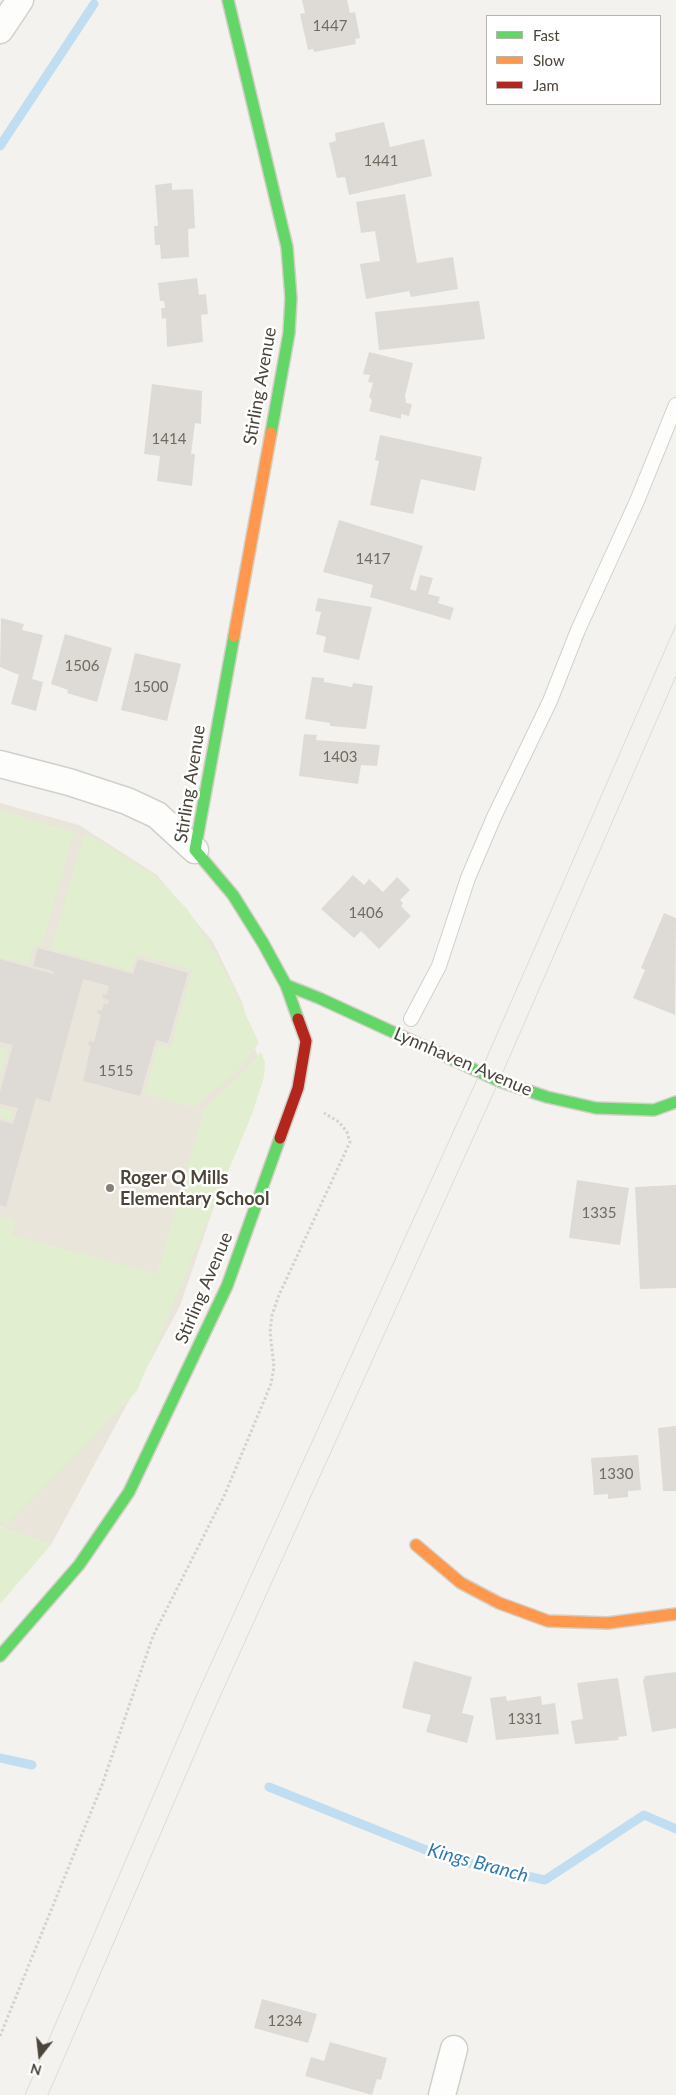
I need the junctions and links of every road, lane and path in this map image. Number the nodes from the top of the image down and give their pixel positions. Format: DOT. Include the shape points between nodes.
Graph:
graph roads {
  1 [pos="20,0"];
  2 [pos="228,0"];
  3 [pos="0,30"];
  4 [pos="676,406"];
  5 [pos="0,764"];
  6 [pos="194,850"];
  7 [pos="286,985"];
  8 [pos="411,1019"];
  9 [pos="676,1102"];
  10 [pos="324,1113"];
  11 [pos="416,1546"];
  12 [pos="676,1614"];
  13 [pos="0,1656"];
  14 [pos="0,2036"];
  15 [pos="454,2049"];
  16 [pos="442,2095"];
  1 -- 3 [label="street"];
  2 -- 6 [label="street, Stirling Avenue" via="287,248 291,298 288,333"];
  4 -- 8 [label="lane" via="550,701 461,894 439,966"];
  5 -- 6 [label="street" via="128,801 157,815"];
  6 -- 7 [label="street, Stirling Avenue" via="232,895"];
  7 -- 9 [label="street, Lynnhaven Avenue" via="498,1081 547,1097 596,1108 654,1110"];
  7 -- 13 [label="street, Stirling Avenue" via="306,1040 298,1088 227,1286 129,1492 79,1566"];
  10 -- 14 [label="path" via="339,1122 350,1142 272,1315 270,1332 274,1368 271,1384 225,1494 153,1636 102,1785"];
  11 -- 12 [label="street" via="461,1583 498,1603 548,1621 608,1623"];
  15 -- 16 [label="street"];
}
